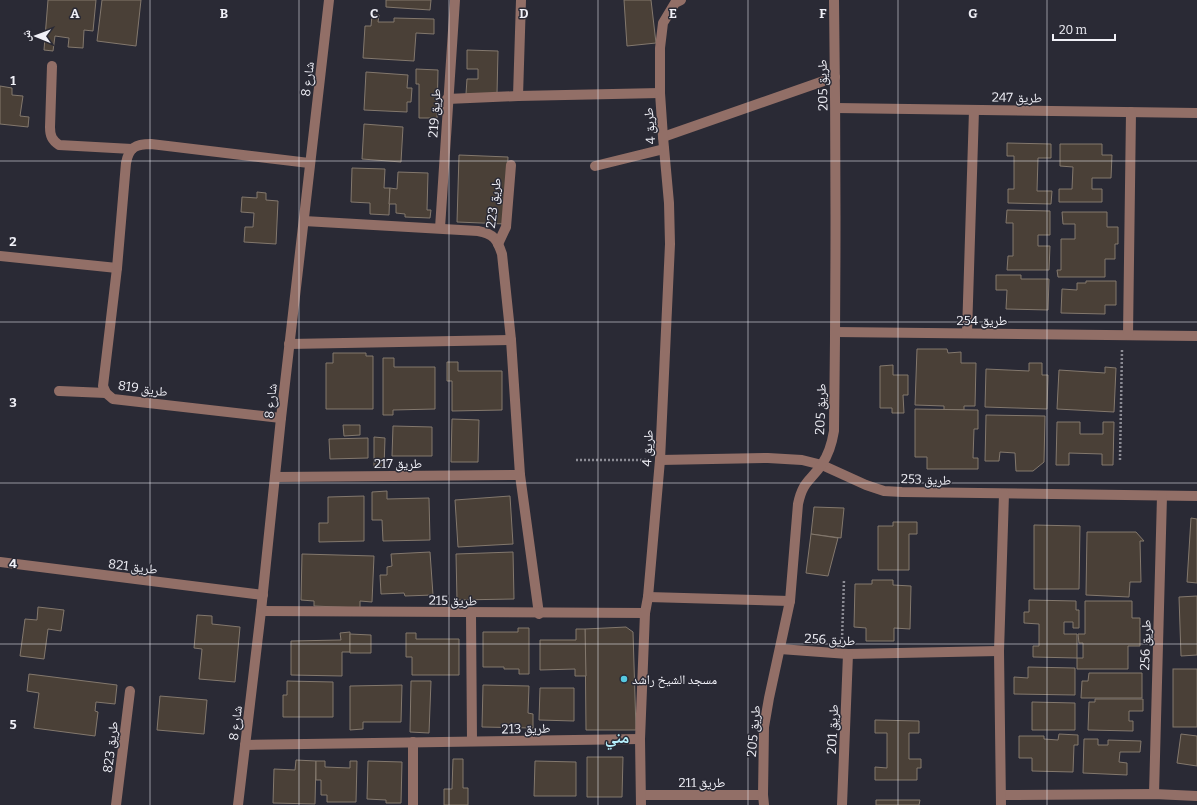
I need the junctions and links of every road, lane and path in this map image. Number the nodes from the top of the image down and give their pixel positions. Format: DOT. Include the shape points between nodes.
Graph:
graph roads {
  1 [pos="329,0"];
  2 [pos="455,0"];
  3 [pos="521,0"];
  4 [pos="681,0"];
  5 [pos="834,0"];
  6 [pos="52,66"];
  7 [pos="835,77"];
  8 [pos="660,93"];
  9 [pos="518,96"];
  10 [pos="447,100"];
  11 [pos="836,108"];
  12 [pos="974,110"];
  13 [pos="1131,112"];
  14 [pos="1197,113"];
  15 [pos="663,137"];
  16 [pos="132,149"];
  17 [pos="664,149"];
  18 [pos="309,163"];
  19 [pos="511,165"];
  20 [pos="595,166"];
  21 [pos="304,221"];
  22 [pos="440,228"];
  23 [pos="498,244"];
  24 [pos="0,256"];
  25 [pos="117,268"];
  26 [pos="836,332"];
  27 [pos="967,333"];
  28 [pos="1125,334"];
  29 [pos="1197,336"];
  30 [pos="511,340"];
  31 [pos="290,344"];
  32 [pos="59,391"];
  33 [pos="106,394"];
  34 [pos="281,418"];
  35 [pos="576,460"];
  36 [pos="660,460"];
  37 [pos="1120,460"];
  38 [pos="822,465"];
  39 [pos="520,475"];
  40 [pos="276,476"];
  41 [pos="1004,494"];
  42 [pos="1162,496"];
  43 [pos="1197,496"];
  44 [pos="0,562"];
  45 [pos="844,580"];
  46 [pos="263,595"];
  47 [pos="648,597"];
  48 [pos="790,601"];
  49 [pos="262,611"];
  50 [pos="471,614"];
  51 [pos="539,614"];
  52 [pos="645,614"];
  53 [pos="780,649"];
  54 [pos="999,651"];
  55 [pos="845,654"];
  56 [pos="130,691"];
  57 [pos="640,739"];
  58 [pos="472,741"];
  59 [pos="413,742"];
  60 [pos="246,745"];
  61 [pos="1154,794"];
  62 [pos="1197,796"];
  63 [pos="641,800"];
  64 [pos="764,800"];
  65 [pos="1002,800"];
  66 [pos="116,805"];
  67 [pos="238,805"];
  68 [pos="413,805"];
  69 [pos="842,805"];
  1 -- 18 [label="street, شارع 8"];
  2 -- 10 [label="street, طريق 219"];
  3 -- 9 [label="street"];
  4 -- 8 [label="street, طريق 4" via="675,3 663,23"];
  5 -- 7 [label="street, طريق 205"];
  6 -- 16 [label="street" via="50,134 53,140 59,145"];
  7 -- 11 [label="street, طريق 205"];
  7 -- 15 [label="street"];
  8 -- 9 [label="street, طريق 4"];
  8 -- 15 [label="street, طريق 4"];
  9 -- 10 [label="street, طريق 4"];
  10 -- 22 [label="street, طريق 219"];
  11 -- 12 [label="street, طريق 247"];
  11 -- 26 [label="street, طريق 205"];
  12 -- 13 [label="street, طريق 247"];
  12 -- 27 [label="street"];
  13 -- 14 [label="street, طريق 247"];
  13 -- 28 [label="street"];
  15 -- 17 [label="street, طريق 4"];
  16 -- 18 [label="street" via="141,144 151,144"];
  16 -- 25 [label="street, طريق 819" via="126,162"];
  17 -- 20 [label="street"];
  17 -- 36 [label="street, طريق 4" via="670,244"];
  18 -- 21 [label="street, شارع 8"];
  19 -- 23 [label="street, طريق 223" via="506,227"];
  21 -- 22 [label="street"];
  21 -- 31 [label="street, شارع 8"];
  22 -- 23 [label="street" via="489,233"];
  23 -- 30 [label="street" via="502,254"];
  24 -- 25 [label="street"];
  25 -- 33 [label="street, طريق 819" via="103,386"];
  26 -- 27 [label="street, طريق 254"];
  26 -- 38 [label="street, طريق 205" via="834,431 832,443"];
  27 -- 28 [label="street, طريق 254"];
  28 -- 29 [label="street, طريق 254"];
  28 -- 37 [label="path"];
  30 -- 31 [label="street"];
  30 -- 39 [label="street"];
  31 -- 34 [label="street, شارع 8"];
  32 -- 33 [label="street"];
  33 -- 34 [label="street, طريق 819" via="113,398"];
  34 -- 40 [label="street, شارع 8"];
  35 -- 36 [label="path"];
  36 -- 38 [label="street, طريق 253" via="768,458 802,460"];
  36 -- 47 [label="street, طريق 4"];
  38 -- 41 [label="street, طريق 253" via="884,491"];
  38 -- 48 [label="street, طريق 205" via="806,482 800,493"];
  39 -- 40 [label="street, طريق 217"];
  39 -- 51 [label="street"];
  40 -- 46 [label="street, شارع 8"];
  41 -- 42 [label="street, طريق 253"];
  41 -- 54 [label="street"];
  42 -- 43 [label="street, طريق 253"];
  42 -- 61 [label="street, طريق 256"];
  44 -- 46 [label="street, طريق 821"];
  45 -- 55 [label="path"];
  46 -- 49 [label="street, شارع 8"];
  47 -- 48 [label="street"];
  47 -- 52 [label="street, طريق 4"];
  48 -- 53 [label="street, طريق 205"];
  49 -- 50 [label="street, طريق 215"];
  49 -- 60 [label="street, شارع 8"];
  50 -- 51 [label="street, طريق 215"];
  50 -- 58 [label="street"];
  51 -- 52 [label="street, طريق 215"];
  52 -- 57 [label="street, طريق 4"];
  53 -- 55 [label="street, طريق 256"];
  53 -- 64 [label="street, طريق 205" via="764,727"];
  54 -- 55 [label="street, طريق 256"];
  54 -- 65 [label="street"];
  55 -- 69 [label="street, طريق 201"];
  56 -- 66 [label="street, طريق 823"];
  57 -- 58 [label="street, طريق 213"];
  57 -- 63 [label="street, طريق 4"];
  58 -- 59 [label="street, طريق 213"];
  59 -- 60 [label="street, طريق 213"];
  59 -- 68 [label="street"];
  60 -- 67 [label="street, شارع 8"];
  61 -- 62 [label="street"];
  61 -- 65 [label="street"];
  63 -- 64 [label="street, طريق 211"];
}
